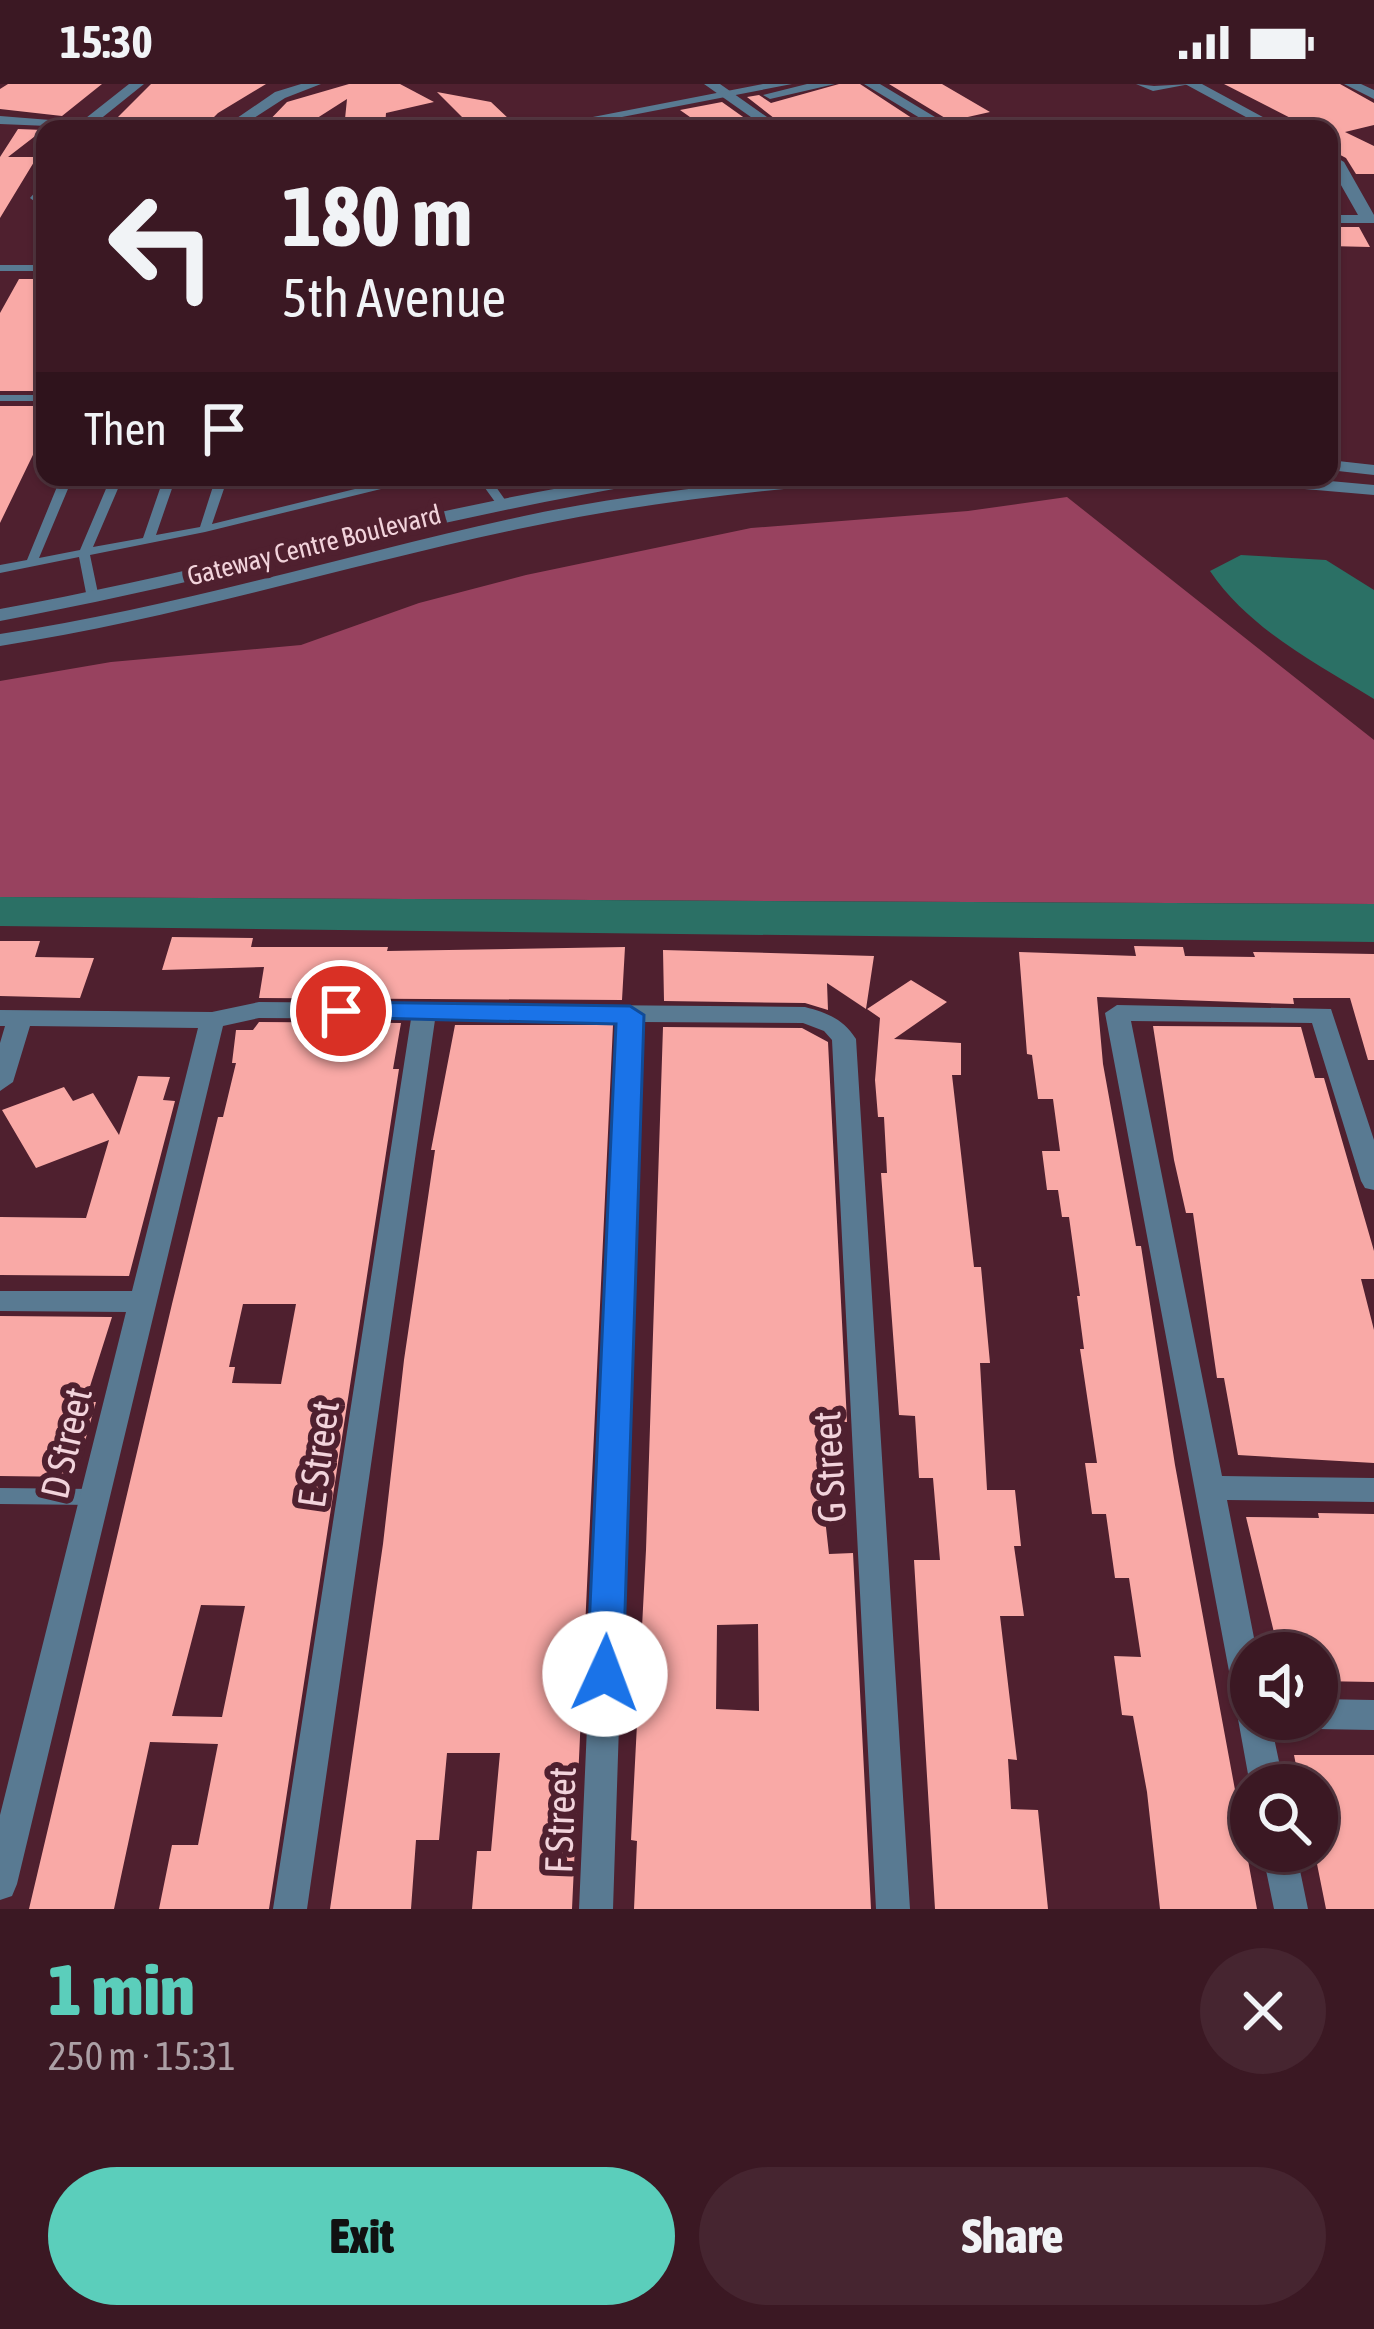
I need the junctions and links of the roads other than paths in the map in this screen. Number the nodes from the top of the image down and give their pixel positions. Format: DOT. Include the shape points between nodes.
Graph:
graph roads {
  1 [pos="137,84"];
  2 [pos="314,84"];
  3 [pos="711,84"];
  4 [pos="785,84"];
  5 [pos="828,84"];
  6 [pos="871,84"];
  7 [pos="1141,84"];
  8 [pos="1189,84"];
  9 [pos="1351,84"];
  10 [pos="1374,95"];
  11 [pos="732,99"];
  12 [pos="0,120"];
  13 [pos="91,120"];
  14 [pos="241,120"];
  15 [pos="596,120"];
  16 [pos="638,120"];
  17 [pos="764,120"];
  18 [pos="933,120"];
  19 [pos="1260,120"];
  20 [pos="36,124"];
  21 [pos="0,130"];
  22 [pos="36,132"];
  23 [pos="1338,164"];
  24 [pos="1338,219"];
  25 [pos="1371,219"];
  26 [pos="0,268"];
  27 [pos="36,268"];
  28 [pos="0,398"];
  29 [pos="36,398"];
  30 [pos="1338,466"];
  31 [pos="1374,470"];
  32 [pos="63,486"];
  33 [pos="113,486"];
  34 [pos="167,486"];
  35 [pos="219,486"];
  36 [pos="381,486"];
  37 [pos="489,486"];
  38 [pos="604,486"];
  39 [pos="765,486"];
  40 [pos="1328,486"];
  41 [pos="1374,490"];
  42 [pos="502,504"];
  43 [pos="205,529"];
  44 [pos="148,541"];
  45 [pos="84,554"];
  46 [pos="31,564"];
  47 [pos="0,569"];
  48 [pos="93,598"];
  49 [pos="0,614"];
  50 [pos="104,622"];
  51 [pos="0,640"];
  52 [pos="424,1011"];
  53 [pos="630,1015"];
  54 [pos="10,1018"];
  55 [pos="212,1020"];
  56 [pos="0,1082"];
  57 [pos="1374,1180"];
  58 [pos="0,1301"];
  59 [pos="140,1302"];
  60 [pos="1209,1488"];
  61 [pos="1374,1490"];
  62 [pos="0,1496"];
  63 [pos="93,1497"];
  64 [pos="1237,1632"];
  65 [pos="1338,1714"];
  66 [pos="1374,1715"];
  67 [pos="1284,1872"];
  68 [pos="0,1884"];
  69 [pos="290,1909"];
  70 [pos="596,1909"];
  71 [pos="893,1909"];
  72 [pos="1291,1909"];
  1 -- 13 [label="street"];
  2 -- 14 [label="street"];
  3 -- 11 [label="street"];
  4 -- 11 [label="street"];
  5 -- 11 [label="street"];
  6 -- 18 [label="street"];
  7 -- 8 [label="lane"];
  8 -- 19 [label="street"];
  9 -- 10 [label="street"];
  11 -- 15 [label="street"];
  11 -- 16 [label="street"];
  11 -- 17 [label="street"];
  12 -- 20 [label="street"];
  21 -- 22 [label="street"];
  23 -- 25 [label="street"];
  24 -- 25 [label="street"];
  26 -- 27 [label="lane"];
  28 -- 29 [label="lane"];
  30 -- 31 [label="street"];
  32 -- 46 [label="lane"];
  33 -- 45 [label="lane"];
  34 -- 44 [label="lane"];
  35 -- 43 [label="lane"];
  36 -- 43 [label="lane"];
  37 -- 42 [label="lane"];
  38 -- 42 [label="street, Gateway Centre Boulevard"];
  39 -- 50 [label="street, Gateway Centre Boulevard" via="571,514"];
  40 -- 41 [label="street"];
  42 -- 48 [label="street, Gateway Centre Boulevard"];
  43 -- 44 [label="lane"];
  44 -- 45 [label="lane"];
  45 -- 46 [label="lane"];
  45 -- 48 [label="lane"];
  46 -- 47 [label="lane"];
  48 -- 49 [label="street, Gateway Centre Boulevard"];
  48 -- 50 [label="street"];
  50 -- 51 [label="street, Gateway Centre Boulevard"];
  52 -- 53 [label="street"];
  52 -- 55 [label="street" via="259,1010"];
  52 -- 69 [label="street, E Street"];
  53 -- 70 [label="street, F Street"];
  53 -- 71 [label="street, G Street" via="805,1016 833,1025 844,1039"];
  54 -- 55 [label="street"];
  54 -- 56 [label="street"];
  55 -- 59 [label="street, D Street"];
  57 -- 60 [label="street" via="1322,1015 1117,1013"];
  58 -- 59 [label="street"];
  59 -- 63 [label="street, D Street"];
  60 -- 61 [label="street"];
  60 -- 64 [label="street"];
  62 -- 63 [label="lane"];
  63 -- 68 [label="street, D Street"];
  65 -- 66 [label="street"];
  67 -- 72 [label="street"];
}
